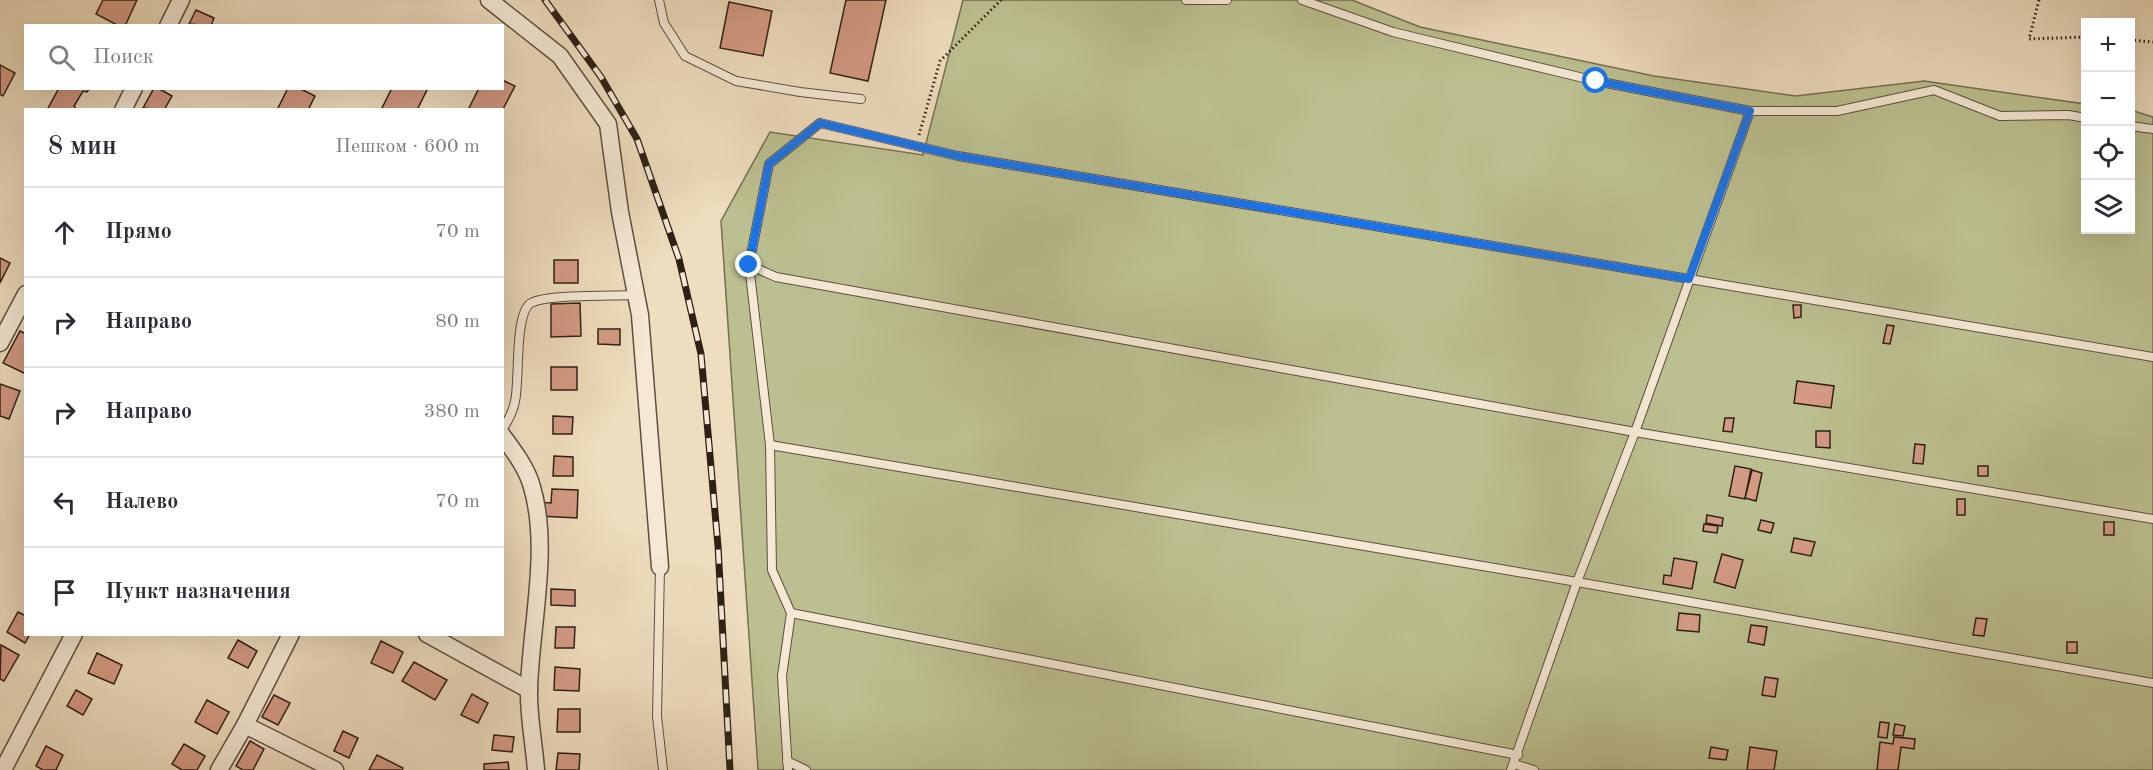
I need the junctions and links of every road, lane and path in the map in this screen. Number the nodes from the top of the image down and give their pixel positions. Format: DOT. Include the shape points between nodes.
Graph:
graph roads {
  1 [pos="181,0"];
  2 [pos="489,0"];
  3 [pos="659,0"];
  4 [pos="1001,0"];
  5 [pos="1186,0"];
  6 [pos="1227,0"];
  7 [pos="1302,0"];
  8 [pos="2039,0"];
  9 [pos="169,24"];
  10 [pos="2081,37"];
  11 [pos="2135,40"];
  12 [pos="2153,42"];
  13 [pos="133,90"];
  14 [pos="861,99"];
  15 [pos="124,108"];
  16 [pos="1750,111"];
  17 [pos="2081,117"];
  18 [pos="2135,127"];
  19 [pos="2153,129"];
  20 [pos="916,146"];
  21 [pos="749,265"];
  22 [pos="1689,279"];
  23 [pos="636,295"];
  24 [pos="24,298"];
  25 [pos="0,343"];
  26 [pos="2153,357"];
  27 [pos="504,427"];
  28 [pos="1635,432"];
  29 [pos="504,438"];
  30 [pos="770,445"];
  31 [pos="2153,519"];
  32 [pos="660,567"];
  33 [pos="1577,582"];
  34 [pos="791,613"];
  35 [pos="73,636"];
  36 [pos="290,636"];
  37 [pos="431,636"];
  38 [pos="2153,684"];
  39 [pos="529,690"];
  40 [pos="245,725"];
  41 [pos="1518,755"];
  42 [pos="787,765"];
  43 [pos="5,767"];
  44 [pos="1513,767"];
  45 [pos="219,770"];
  46 [pos="335,770"];
  47 [pos="536,770"];
  48 [pos="663,770"];
  49 [pos="806,770"];
  50 [pos="1534,770"];
  1 -- 9 [label="street"];
  2 -- 23 [label="street" via="560,56 608,124"];
  3 -- 14 [label="lane" via="664,23 685,56 736,81"];
  4 -- 20 [label="path" via="940,61"];
  5 -- 6 [label="lane"];
  7 -- 16 [label="lane" via="1393,32 1596,81"];
  8 -- 10 [label="path" via="2029,39"];
  11 -- 12 [label="path"];
  13 -- 15 [label="street"];
  16 -- 17 [label="lane" via="1837,111 1934,90 2000,116"];
  16 -- 22 [label="lane"];
  18 -- 19 [label="lane"];
  20 -- 21 [label="lane" via="820,123 769,164"];
  20 -- 22 [label="lane"];
  21 -- 28 [label="lane" via="776,277"];
  21 -- 30 [label="lane"];
  22 -- 26 [label="lane"];
  22 -- 28 [label="lane"];
  23 -- 27 [label="lane" via="546,299 530,304 523,312 521,325 516,400"];
  23 -- 32 [label="street"];
  24 -- 25 [label="street"];
  28 -- 31 [label="lane"];
  28 -- 33 [label="lane"];
  29 -- 39 [label="street" via="532,486 537,518 540,550"];
  30 -- 33 [label="lane"];
  30 -- 34 [label="lane" via="772,570"];
  32 -- 48 [label="lane" via="657,716"];
  33 -- 38 [label="lane"];
  33 -- 41 [label="lane"];
  34 -- 41 [label="lane"];
  34 -- 42 [label="lane" via="782,676"];
  35 -- 43 [label="street"];
  36 -- 40 [label="street"];
  37 -- 39 [label="street"];
  39 -- 47 [label="street"];
  40 -- 45 [label="street"];
  40 -- 46 [label="street"];
  41 -- 44 [label="lane"];
  42 -- 49 [label="lane"];
  44 -- 50 [label="lane"];
}
